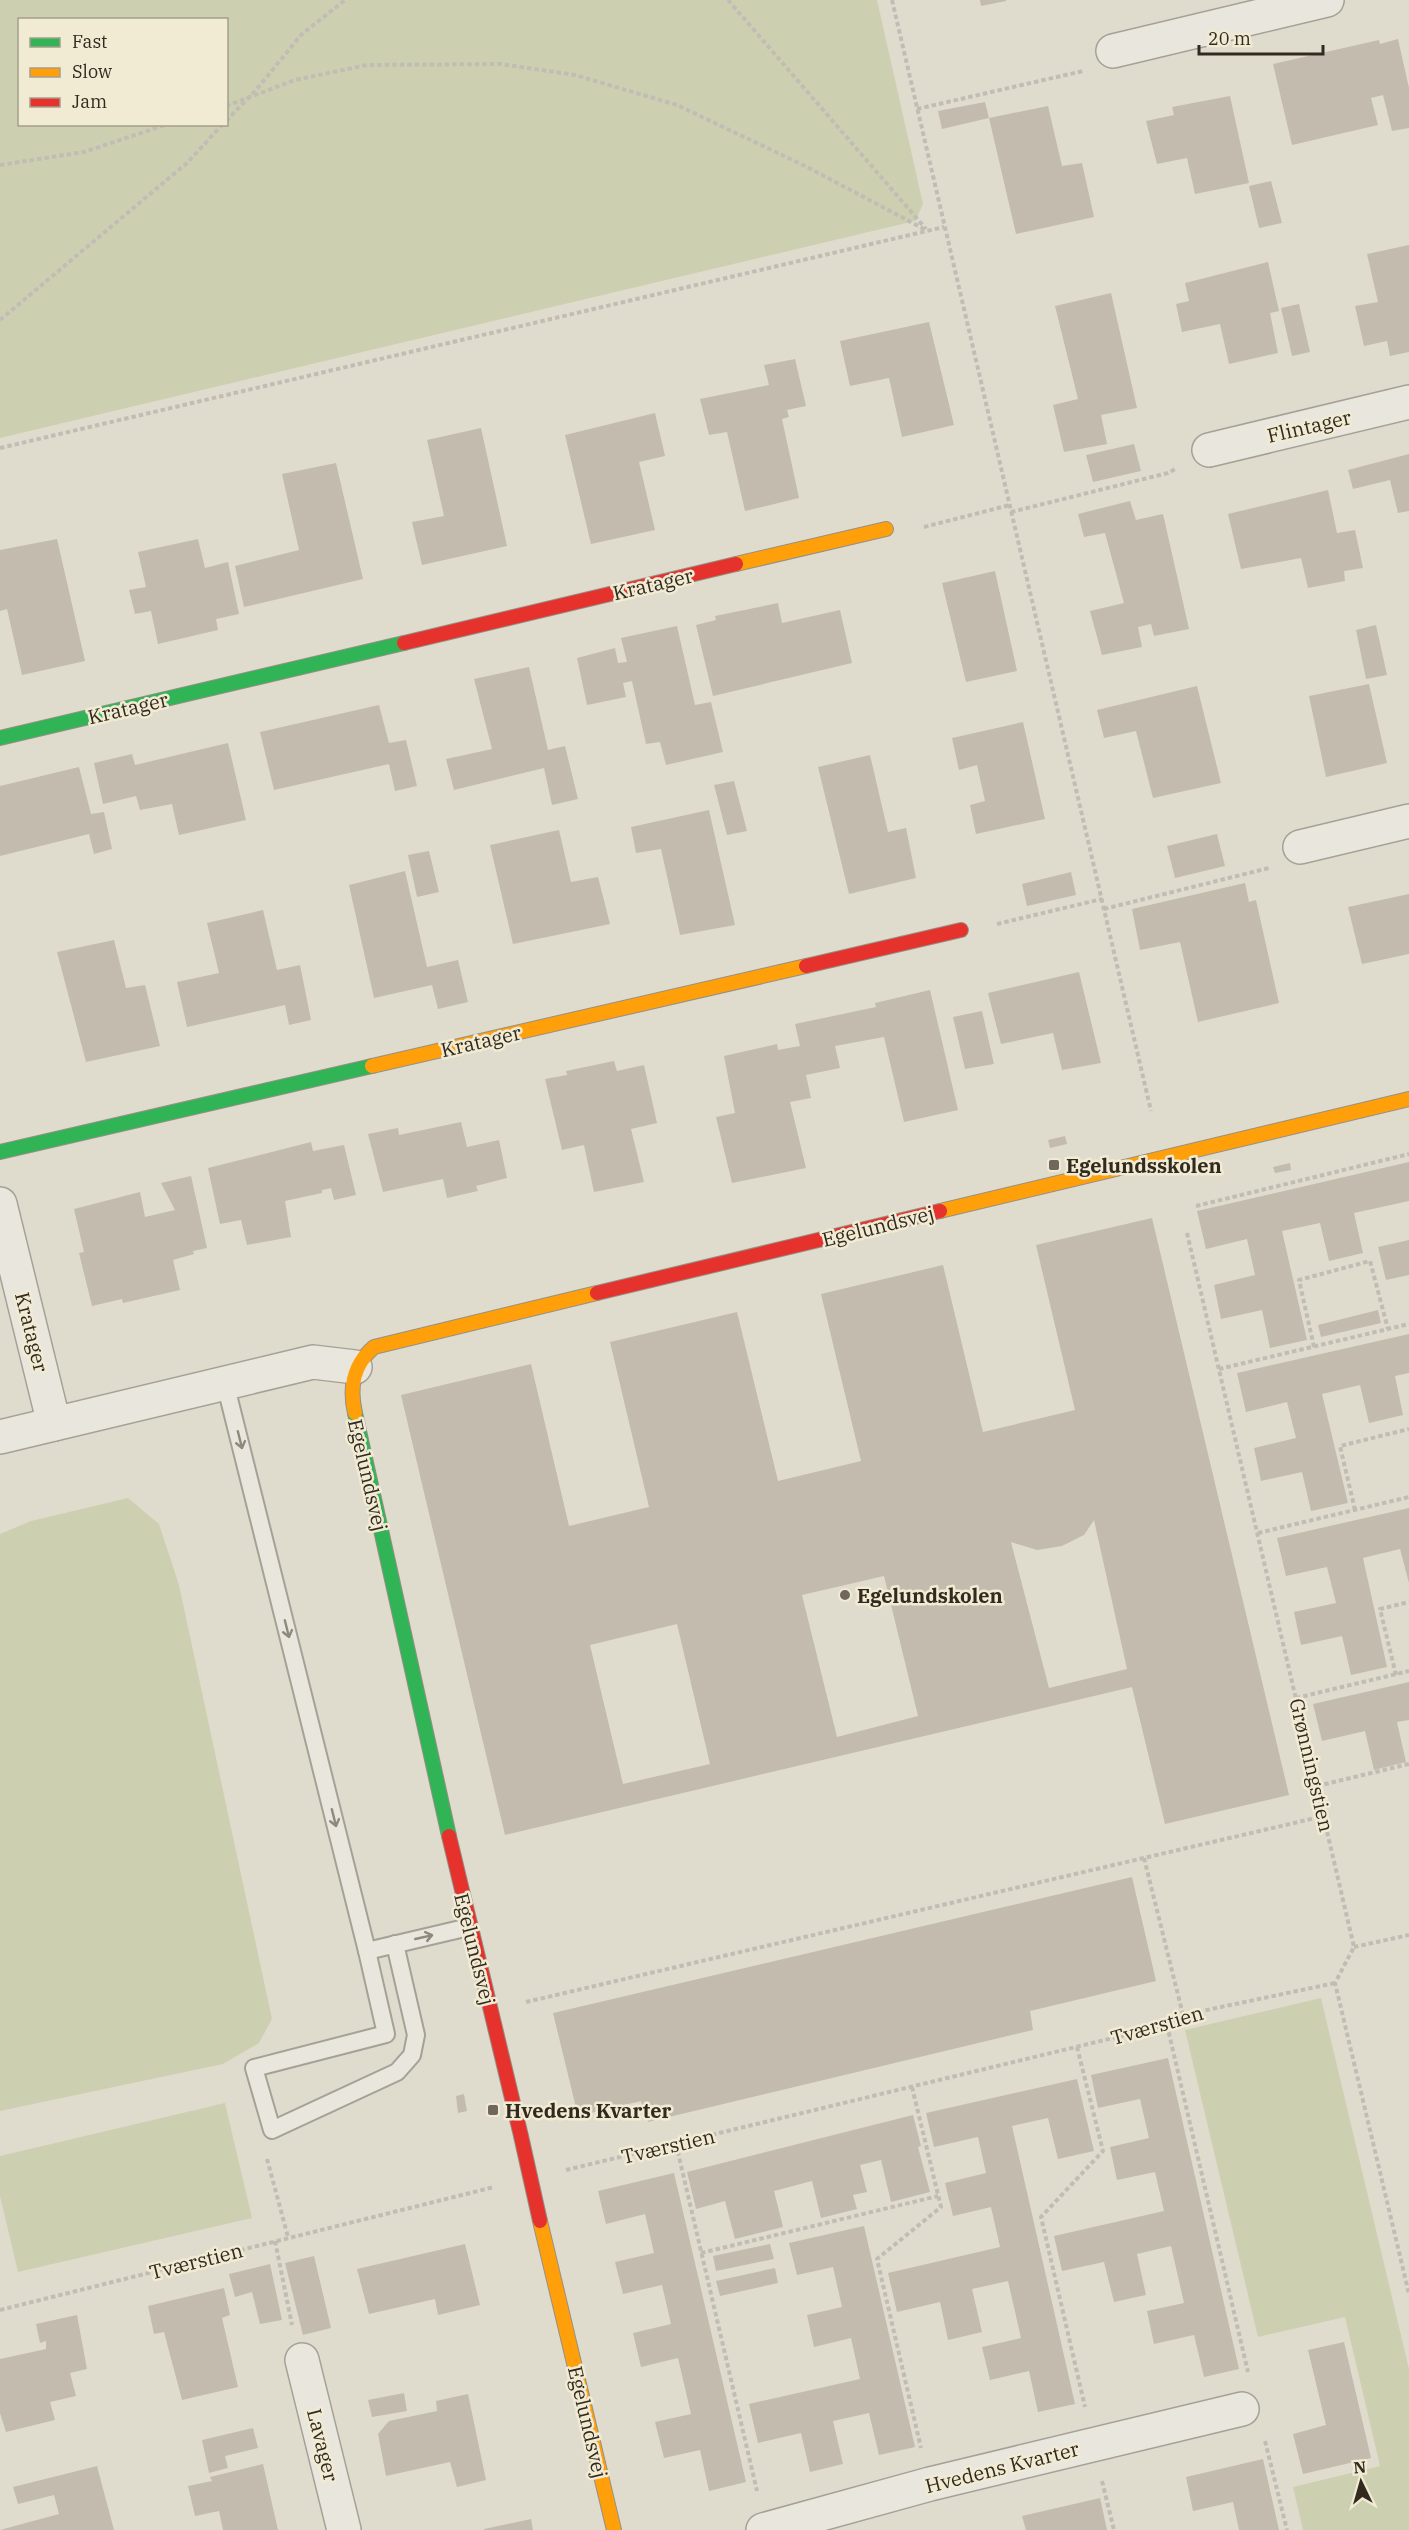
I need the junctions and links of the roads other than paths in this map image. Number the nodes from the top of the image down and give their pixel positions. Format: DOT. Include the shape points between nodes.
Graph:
graph roads {
  1 [pos="1327,0"];
  2 [pos="1113,51"];
  3 [pos="1409,402"];
  4 [pos="1209,450"];
  5 [pos="886,529"];
  6 [pos="0,738"];
  7 [pos="1409,821"];
  8 [pos="1300,847"];
  9 [pos="961,930"];
  10 [pos="1409,1099"];
  11 [pos="0,1152"];
  12 [pos="0,1204"];
  13 [pos="355,1367"];
  14 [pos="225,1383"];
  15 [pos="54,1424"];
  16 [pos="0,1437"];
  17 [pos="469,1926"];
  18 [pos="395,1944"];
  19 [pos="367,1951"];
  20 [pos="302,2360"];
  21 [pos="1246,2396"];
  22 [pos="344,2530"];
  23 [pos="614,2530"];
  24 [pos="764,2530"];
  1 -- 2 [label="street"];
  3 -- 4 [label="street, Flintager"];
  5 -- 6 [label="street, Kratager"];
  7 -- 8 [label="street"];
  9 -- 11 [label="street, Kratager"];
  10 -- 13 [label="street, Egelundsvej" via="374,1347"];
  12 -- 15 [label="street, Kratager"];
  13 -- 14 [label="street" via="313,1362"];
  13 -- 17 [label="street, Egelundsvej" via="351,1385 353,1406"];
  14 -- 15 [label="street"];
  14 -- 19 [label="lane, one-way"];
  15 -- 16 [label="street"];
  18 -- 17 [label="lane, one-way"];
  17 -- 23 [label="street, Egelundsvej, bridge"];
  18 -- 19 [label="lane"];
  18 -- 19 [label="lane" via="416,2034 412,2055 398,2072 272,2130 254,2068 386,2034"];
  20 -- 22 [label="street, Lavager"];
  21 -- 24 [label="street, Hvedens Kvarter" via="1094,2444"];
}
